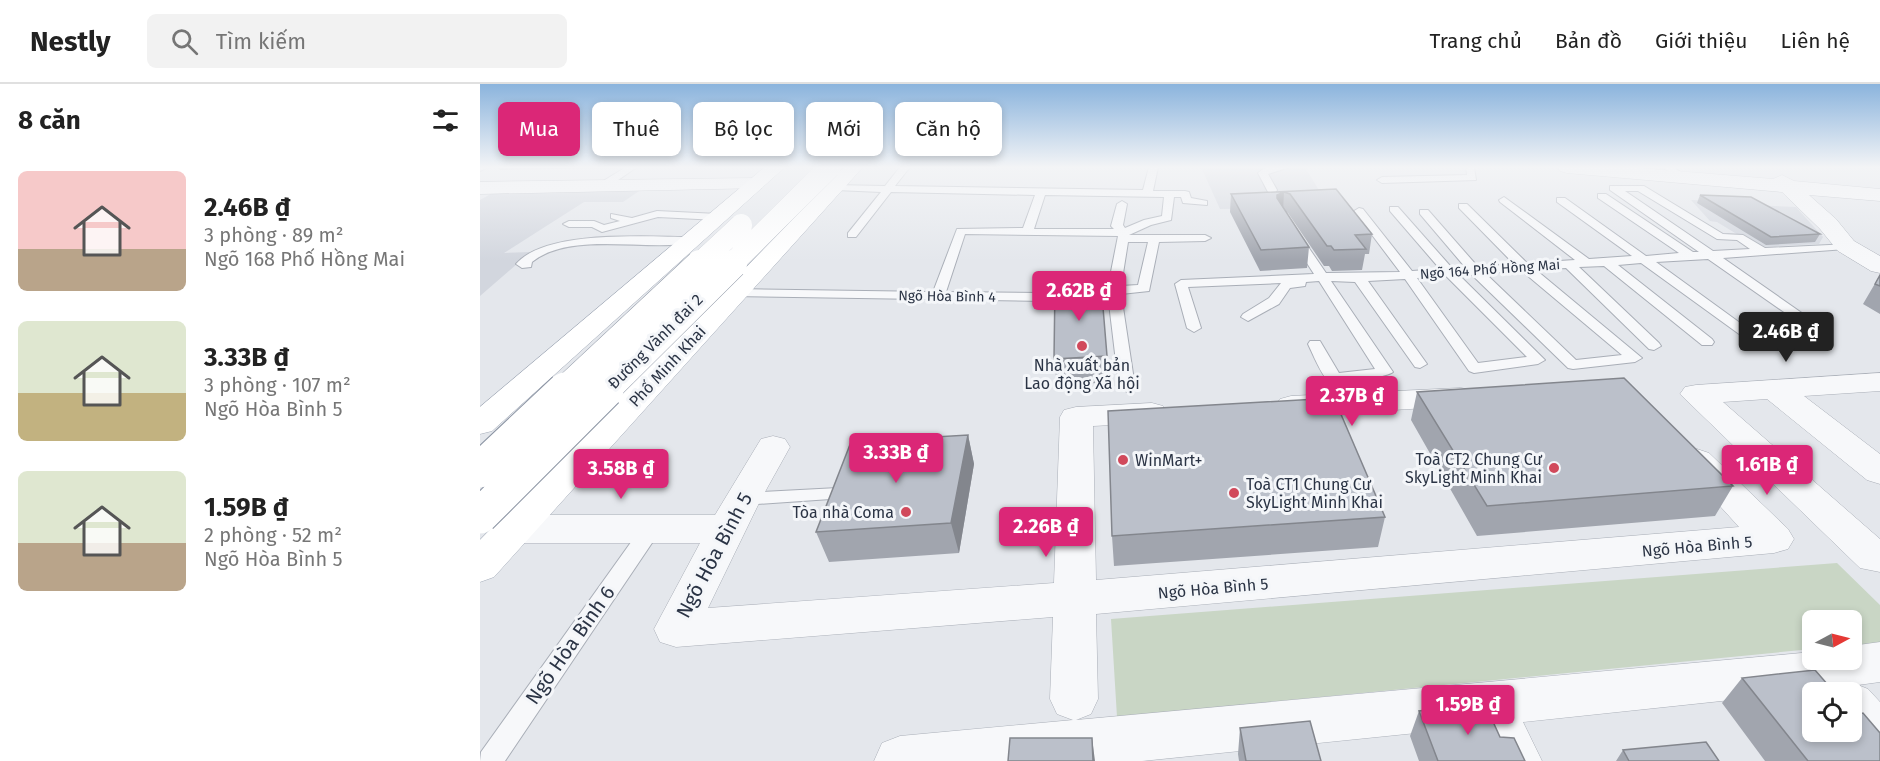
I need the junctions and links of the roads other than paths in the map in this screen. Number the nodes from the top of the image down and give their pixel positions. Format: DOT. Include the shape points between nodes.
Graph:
graph roads {
  1 [pos="739,199"];
  2 [pos="770,199"];
  3 [pos="815,199"];
  4 [pos="818,199"];
  5 [pos="879,199"];
  6 [pos="1039,199"];
  7 [pos="1169,199"];
  8 [pos="1186,199"];
  9 [pos="1606,199"];
  10 [pos="1629,199"];
  11 [pos="1658,199"];
  12 [pos="1801,199"];
  13 [pos="1504,200"];
  14 [pos="1561,200"];
  15 [pos="1203,203"];
  16 [pos="1122,204"];
  17 [pos="1463,206"];
  18 [pos="1394,209"];
  19 [pos="1359,211"];
  20 [pos="1424,212"];
  21 [pos="615,216"];
  22 [pos="718,217"];
  23 [pos="632,222"];
  24 [pos="568,224"];
  25 [pos="1288,224"];
  26 [pos="1028,231"];
  27 [pos="852,235"];
  28 [pos="1124,236"];
  29 [pos="1205,238"];
  30 [pos="1154,239"];
  31 [pos="692,240"];
  32 [pos="1846,246"];
  33 [pos="1764,252"];
  34 [pos="1710,254"];
  35 [pos="1689,255"];
  36 [pos="1643,257"];
  37 [pos="1606,261"];
  38 [pos="1585,262"];
  39 [pos="527,264"];
  40 [pos="1569,264"];
  41 [pos="1523,266"];
  42 [pos="1880,266"];
  43 [pos="1474,270"];
  44 [pos="1448,271"];
  45 [pos="1408,274"];
  46 [pos="1323,277"];
  47 [pos="1359,278"];
  48 [pos="1114,291"];
  49 [pos="938,296"];
  50 [pos="727,302"];
  51 [pos="607,314"];
  52 [pos="1248,316"];
  53 [pos="1812,325"];
  54 [pos="1194,328"];
  55 [pos="1751,336"];
  56 [pos="1707,342"];
  57 [pos="1315,344"];
  58 [pos="1654,346"];
  59 [pos="1420,364"];
  60 [pos="1878,384"];
  61 [pos="1127,387"];
  62 [pos="1773,388"];
  63 [pos="1566,391"];
  64 [pos="1494,395"];
  65 [pos="1634,396"];
  66 [pos="1267,407"];
  67 [pos="1183,411"];
  68 [pos="480,425"];
  69 [pos="609,428"];
  70 [pos="1675,438"];
  71 [pos="773,447"];
  72 [pos="480,470"];
  73 [pos="1880,472"];
  74 [pos="838,494"];
  75 [pos="734,514"];
  76 [pos="497,522"];
  77 [pos="651,529"];
  78 [pos="1877,557"];
  79 [pos="480,566"];
  80 [pos="1075,599"];
  81 [pos="1880,662"];
  82 [pos="1850,682"];
  83 [pos="1802,691"];
  84 [pos="1074,699"];
  85 [pos="1488,702"];
  86 [pos="1862,717"];
  87 [pos="1880,738"];
  88 [pos="490,761"];
  89 [pos="900,761"];
  90 [pos="1516,761"];
  1 -- 22 [label="main road"];
  2 -- 72 [label="main road, Đường Vành đai 2, bridge"];
  3 -- 76 [label="main road, Đường Vành đai 2, bridge"];
  4 -- 50 [label="main road, Phố Minh Khai"];
  5 -- 27 [label="lane"];
  6 -- 26 [label="lane"];
  7 -- 28 [label="lane" via="1167,218 1148,222"];
  8 -- 15 [label="lane"];
  9 -- 35 [label="lane"];
  10 -- 34 [label="lane"];
  11 -- 33 [label="lane" via="1721,237 1739,237"];
  12 -- 32 [label="street"];
  13 -- 38 [label="lane"];
  14 -- 36 [label="lane"];
  16 -- 28 [label="lane" via="1118,226"];
  17 -- 41 [label="lane"];
  18 -- 44 [label="lane"];
  19 -- 45 [label="lane"];
  20 -- 43 [label="lane"];
  21 -- 23 [label="lane"];
  22 -- 23 [label="lane" via="657,214"];
  22 -- 31 [label="main road"];
  23 -- 24 [label="lane" via="602,229 594,224"];
  25 -- 46 [label="lane"];
  26 -- 28 [label="lane"];
  26 -- 49 [label="lane" via="961,231"];
  28 -- 30 [label="lane"];
  28 -- 48 [label="lane"];
  29 -- 30 [label="lane"];
  30 -- 48 [label="lane, Ngõ Hòa Bình 4" via="1144,288"];
  31 -- 39 [label="lane" via="578,242 536,253 522,264"];
  31 -- 51 [label="main road"];
  32 -- 33 [label="lane, Ngõ 164 Phố Hồng Mai"];
  32 -- 42 [label="street"];
  33 -- 34 [label="lane, Ngõ 164 Phố Hồng Mai"];
  34 -- 35 [label="lane, Ngõ 164 Phố Hồng Mai"];
  34 -- 53 [label="lane"];
  35 -- 36 [label="lane, Ngõ 164 Phố Hồng Mai"];
  36 -- 37 [label="lane, Ngõ 164 Phố Hồng Mai"];
  36 -- 55 [label="lane"];
  37 -- 38 [label="lane, Ngõ 164 Phố Hồng Mai"];
  37 -- 56 [label="lane"];
  38 -- 40 [label="lane, Ngõ 164 Phố Hồng Mai"];
  40 -- 41 [label="lane, Ngõ 164 Phố Hồng Mai"];
  40 -- 58 [label="lane"];
  41 -- 43 [label="lane, Ngõ 164 Phố Hồng Mai"];
  41 -- 43 [label="lane" via="1635,358 1573,365"];
  43 -- 44 [label="lane, Ngõ 164 Phố Hồng Mai"];
  44 -- 45 [label="lane, Ngõ 164 Phố Hồng Mai"];
  44 -- 45 [label="lane" via="1538,360 1474,369"];
  45 -- 47 [label="lane, Ngõ 164 Phố Hồng Mai"];
  46 -- 47 [label="lane, Ngõ 164 Phố Hồng Mai"];
  46 -- 52 [label="lane" via="1286,285 1274,301"];
  46 -- 54 [label="lane, Ngõ 164 Phố Hồng Mai" via="1181,284"];
  46 -- 57 [label="lane" via="1385,372 1334,378"];
  47 -- 59 [label="lane"];
  48 -- 49 [label="lane, Ngõ Hòa Bình 4" via="1045,297"];
  48 -- 61 [label="lane"];
  49 -- 50 [label="lane, Ngõ Hòa Bình 4"];
  50 -- 51 [label="main road" via="688,326 642,332 614,325"];
  50 -- 69 [label="main road, Phố Minh Khai"];
  51 -- 68 [label="main road"];
  60 -- 62 [label="street"];
  62 -- 73 [label="street"];
  62 -- 78 [label="street" via="1696,394"];
  63 -- 65 [label="street" via="1626,388"];
  64 -- 66 [label="street"];
  67 -- 80 [label="street" via="1076,417"];
  68 -- 69 [label="main road" via="527,408 582,399 606,406 611,415"];
  69 -- 76 [label="main road, Phố Minh Khai"];
  70 -- 80 [label="street, Ngõ Hòa Bình 5" via="1774,539"];
  71 -- 75 [label="street, Ngõ Hòa Bình 5"];
  74 -- 75 [label="lane"];
  75 -- 77 [label="street"];
  75 -- 80 [label="street, Ngõ Hòa Bình 5" via="676,628"];
  76 -- 77 [label="street"];
  76 -- 79 [label="main road, Phố Minh Khai"];
  77 -- 88 [label="lane, Ngõ Hòa Bình 6"];
  80 -- 84 [label="street"];
  81 -- 82 [label="street"];
  83 -- 85 [label="street"];
  85 -- 89 [label="street"];
  85 -- 90 [label="street"];
  86 -- 87 [label="street"];
}
